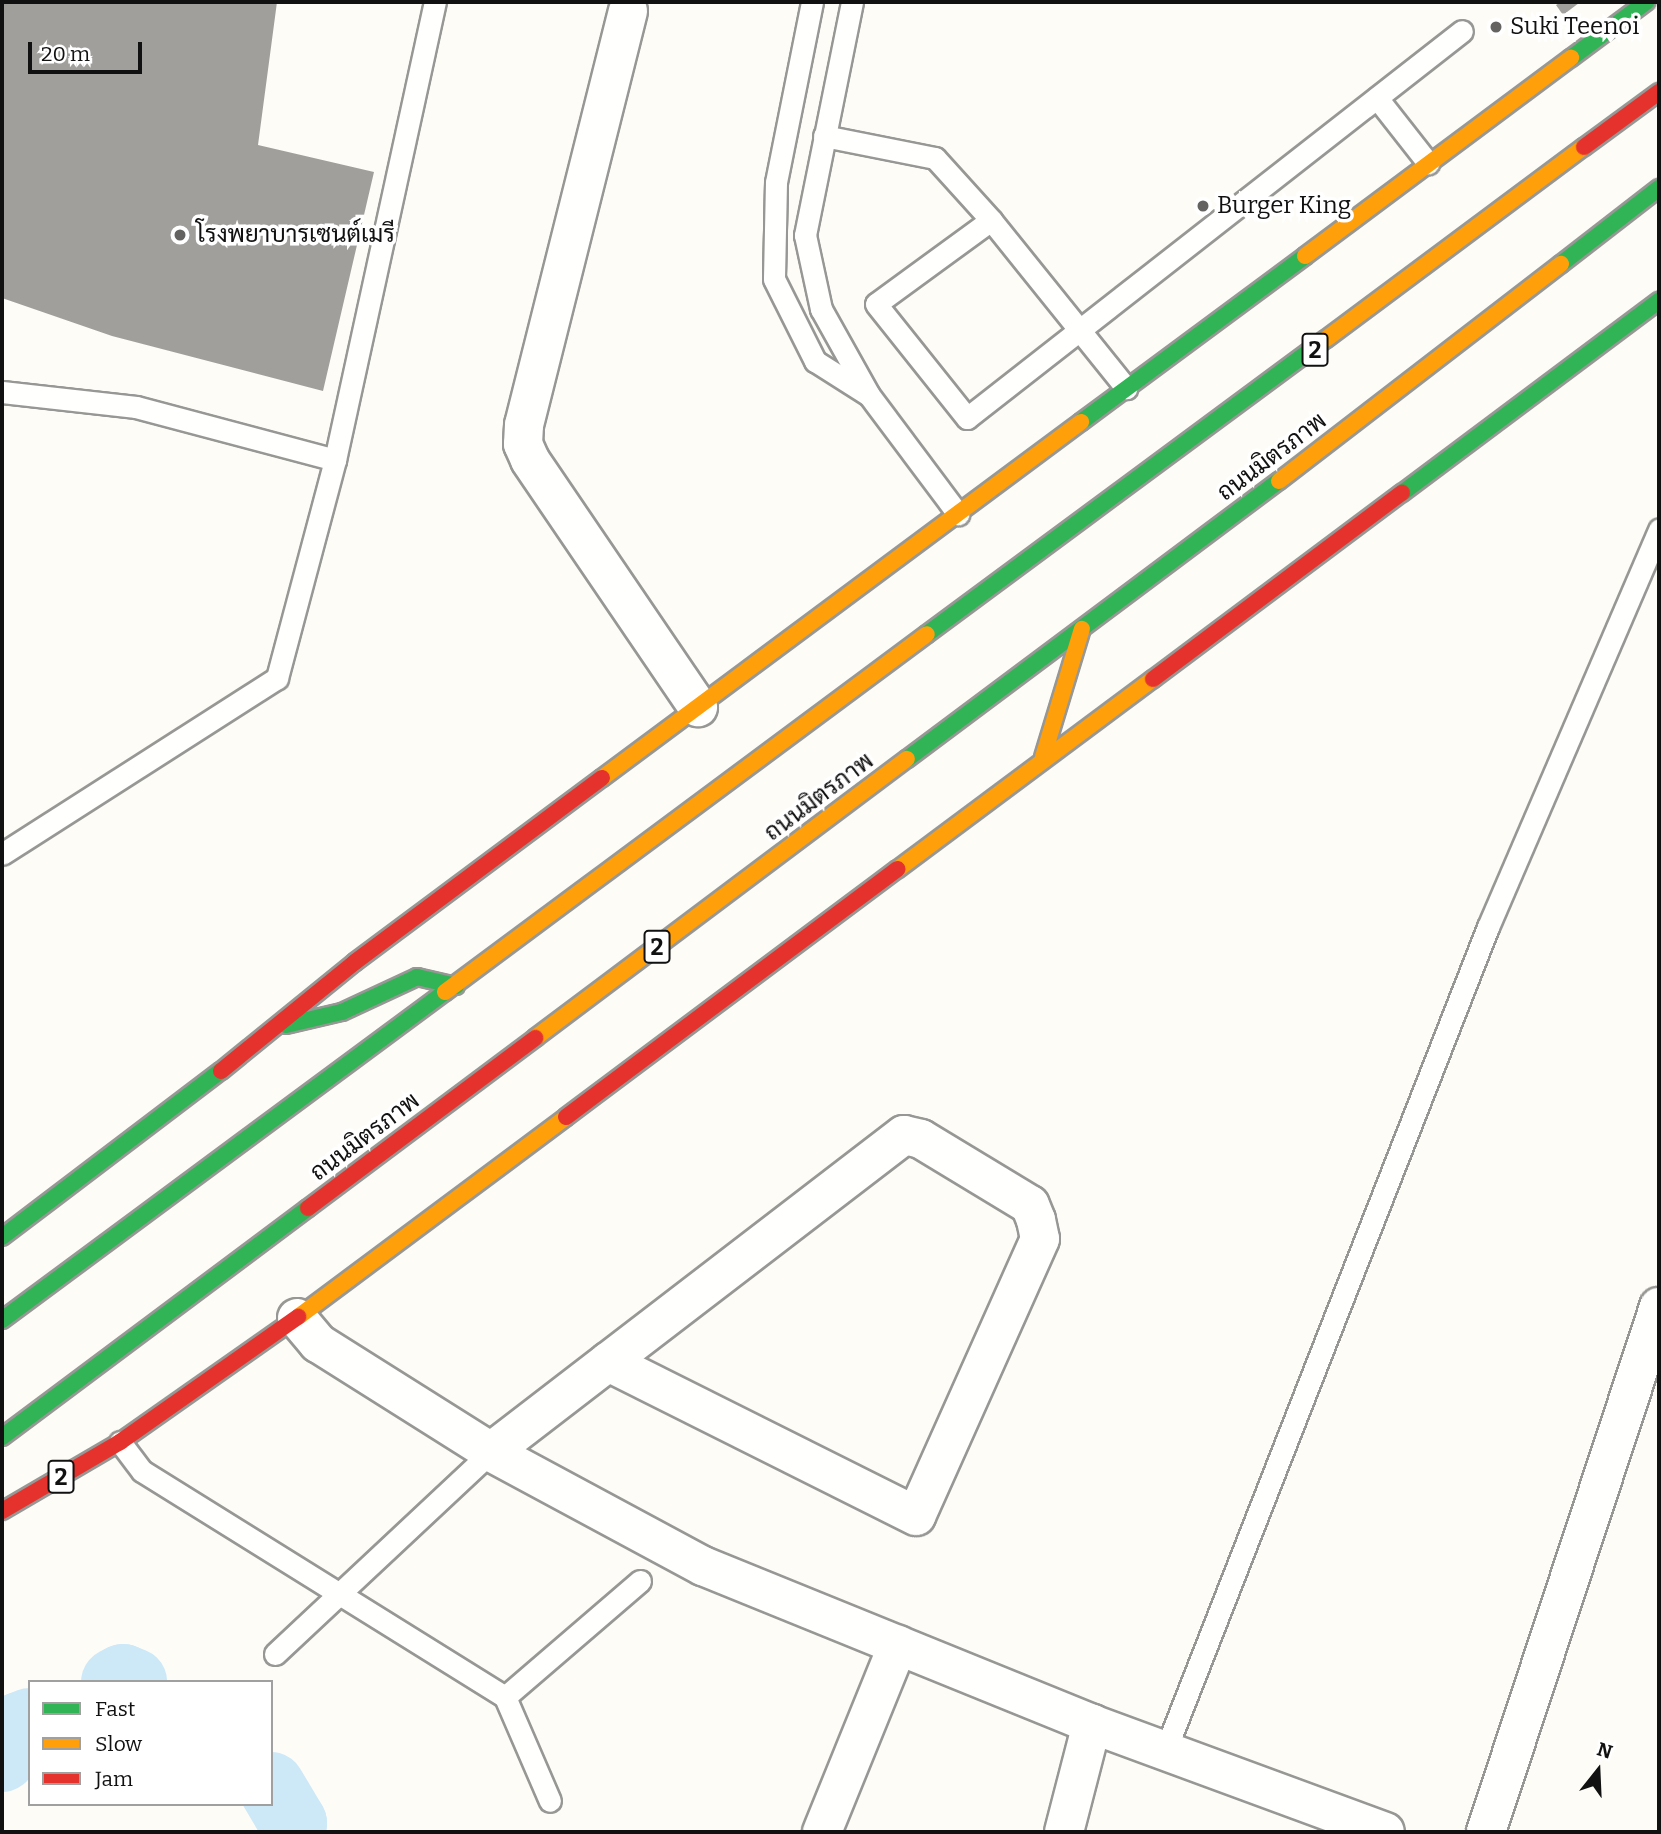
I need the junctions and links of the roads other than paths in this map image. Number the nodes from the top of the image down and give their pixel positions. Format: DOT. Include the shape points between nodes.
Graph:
graph roads {
  1 [pos="435,2"];
  2 [pos="812,2"];
  3 [pos="852,2"];
  4 [pos="1646,2"];
  5 [pos="628,11"];
  6 [pos="1462,31"];
  7 [pos="1659,92"];
  8 [pos="1377,98"];
  9 [pos="824,136"];
  10 [pos="1428,163"];
  11 [pos="1659,188"];
  12 [pos="991,220"];
  13 [pos="1659,301"];
  14 [pos="1081,332"];
  15 [pos="1126,388"];
  16 [pos="2,392"];
  17 [pos="869,395"];
  18 [pos="335,460"];
  19 [pos="958,514"];
  20 [pos="1659,529"];
  21 [pos="1082,629"];
  22 [pos="698,707"];
  23 [pos="1043,757"];
  24 [pos="2,854"];
  25 [pos="456,986"];
  26 [pos="277,1027"];
  27 [pos="3,1233"];
  28 [pos="1659,1307"];
  29 [pos="297,1318"];
  30 [pos="2,1320"];
  31 [pos="608,1362"];
  32 [pos="2,1437"];
  33 [pos="120,1442"];
  34 [pos="491,1452"];
  35 [pos="2,1511"];
  36 [pos="640,1581"];
  37 [pos="340,1592"];
  38 [pos="898,1645"];
  39 [pos="275,1654"];
  40 [pos="505,1697"];
  41 [pos="1092,1724"];
  42 [pos="1165,1751"];
  43 [pos="550,1801"];
  44 [pos="822,1832"];
  45 [pos="1065,1832"];
  46 [pos="1385,1832"];
  47 [pos="1486,1832"];
  1 -- 18 [label="lane"];
  2 -- 17 [label="lane" via="776,182 774,279 815,361"];
  3 -- 9 [label="lane"];
  4 -- 10 [label="highway"];
  5 -- 22 [label="street" via="523,443 530,460"];
  6 -- 8 [label="lane"];
  7 -- 25 [label="highway, 2"];
  8 -- 10 [label="lane"];
  8 -- 14 [label="lane"];
  9 -- 12 [label="lane" via="935,158"];
  9 -- 17 [label="lane" via="805,235 821,309"];
  10 -- 15 [label="highway"];
  11 -- 21 [label="highway, ถนนมิตรภาพ / 2"];
  12 -- 14 [label="lane"];
  12 -- 14 [label="lane" via="876,304 967,418"];
  13 -- 23 [label="highway"];
  14 -- 15 [label="lane"];
  15 -- 19 [label="highway"];
  16 -- 18 [label="lane" via="136,407"];
  17 -- 19 [label="lane"];
  18 -- 24 [label="lane" via="276,678"];
  19 -- 22 [label="highway"];
  20 -- 42 [label="lane" via="1488,927"];
  21 -- 23 [label="highway"];
  21 -- 32 [label="highway, ถนนมิตรภาพ / 2"];
  22 -- 26 [label="highway" via="355,962"];
  23 -- 29 [label="highway"];
  25 -- 26 [label="highway" via="417,977 342,1012"];
  25 -- 30 [label="highway, 2"];
  26 -- 27 [label="highway"];
  28 -- 47 [label="street"];
  29 -- 33 [label="highway"];
  29 -- 34 [label="street" via="318,1343"];
  31 -- 31 [label="street" via="916,1516 1040,1239 1036,1220 1030,1205 921,1139 904,1135"];
  31 -- 34 [label="street"];
  33 -- 35 [label="highway, 2"];
  33 -- 37 [label="lane" via="142,1471"];
  34 -- 37 [label="lane"];
  34 -- 38 [label="street" via="703,1566"];
  36 -- 40 [label="lane"];
  37 -- 39 [label="lane"];
  37 -- 40 [label="lane"];
  38 -- 41 [label="street"];
  38 -- 44 [label="street"];
  40 -- 43 [label="lane"];
  41 -- 42 [label="street"];
  41 -- 45 [label="street"];
  42 -- 46 [label="street"];
}
